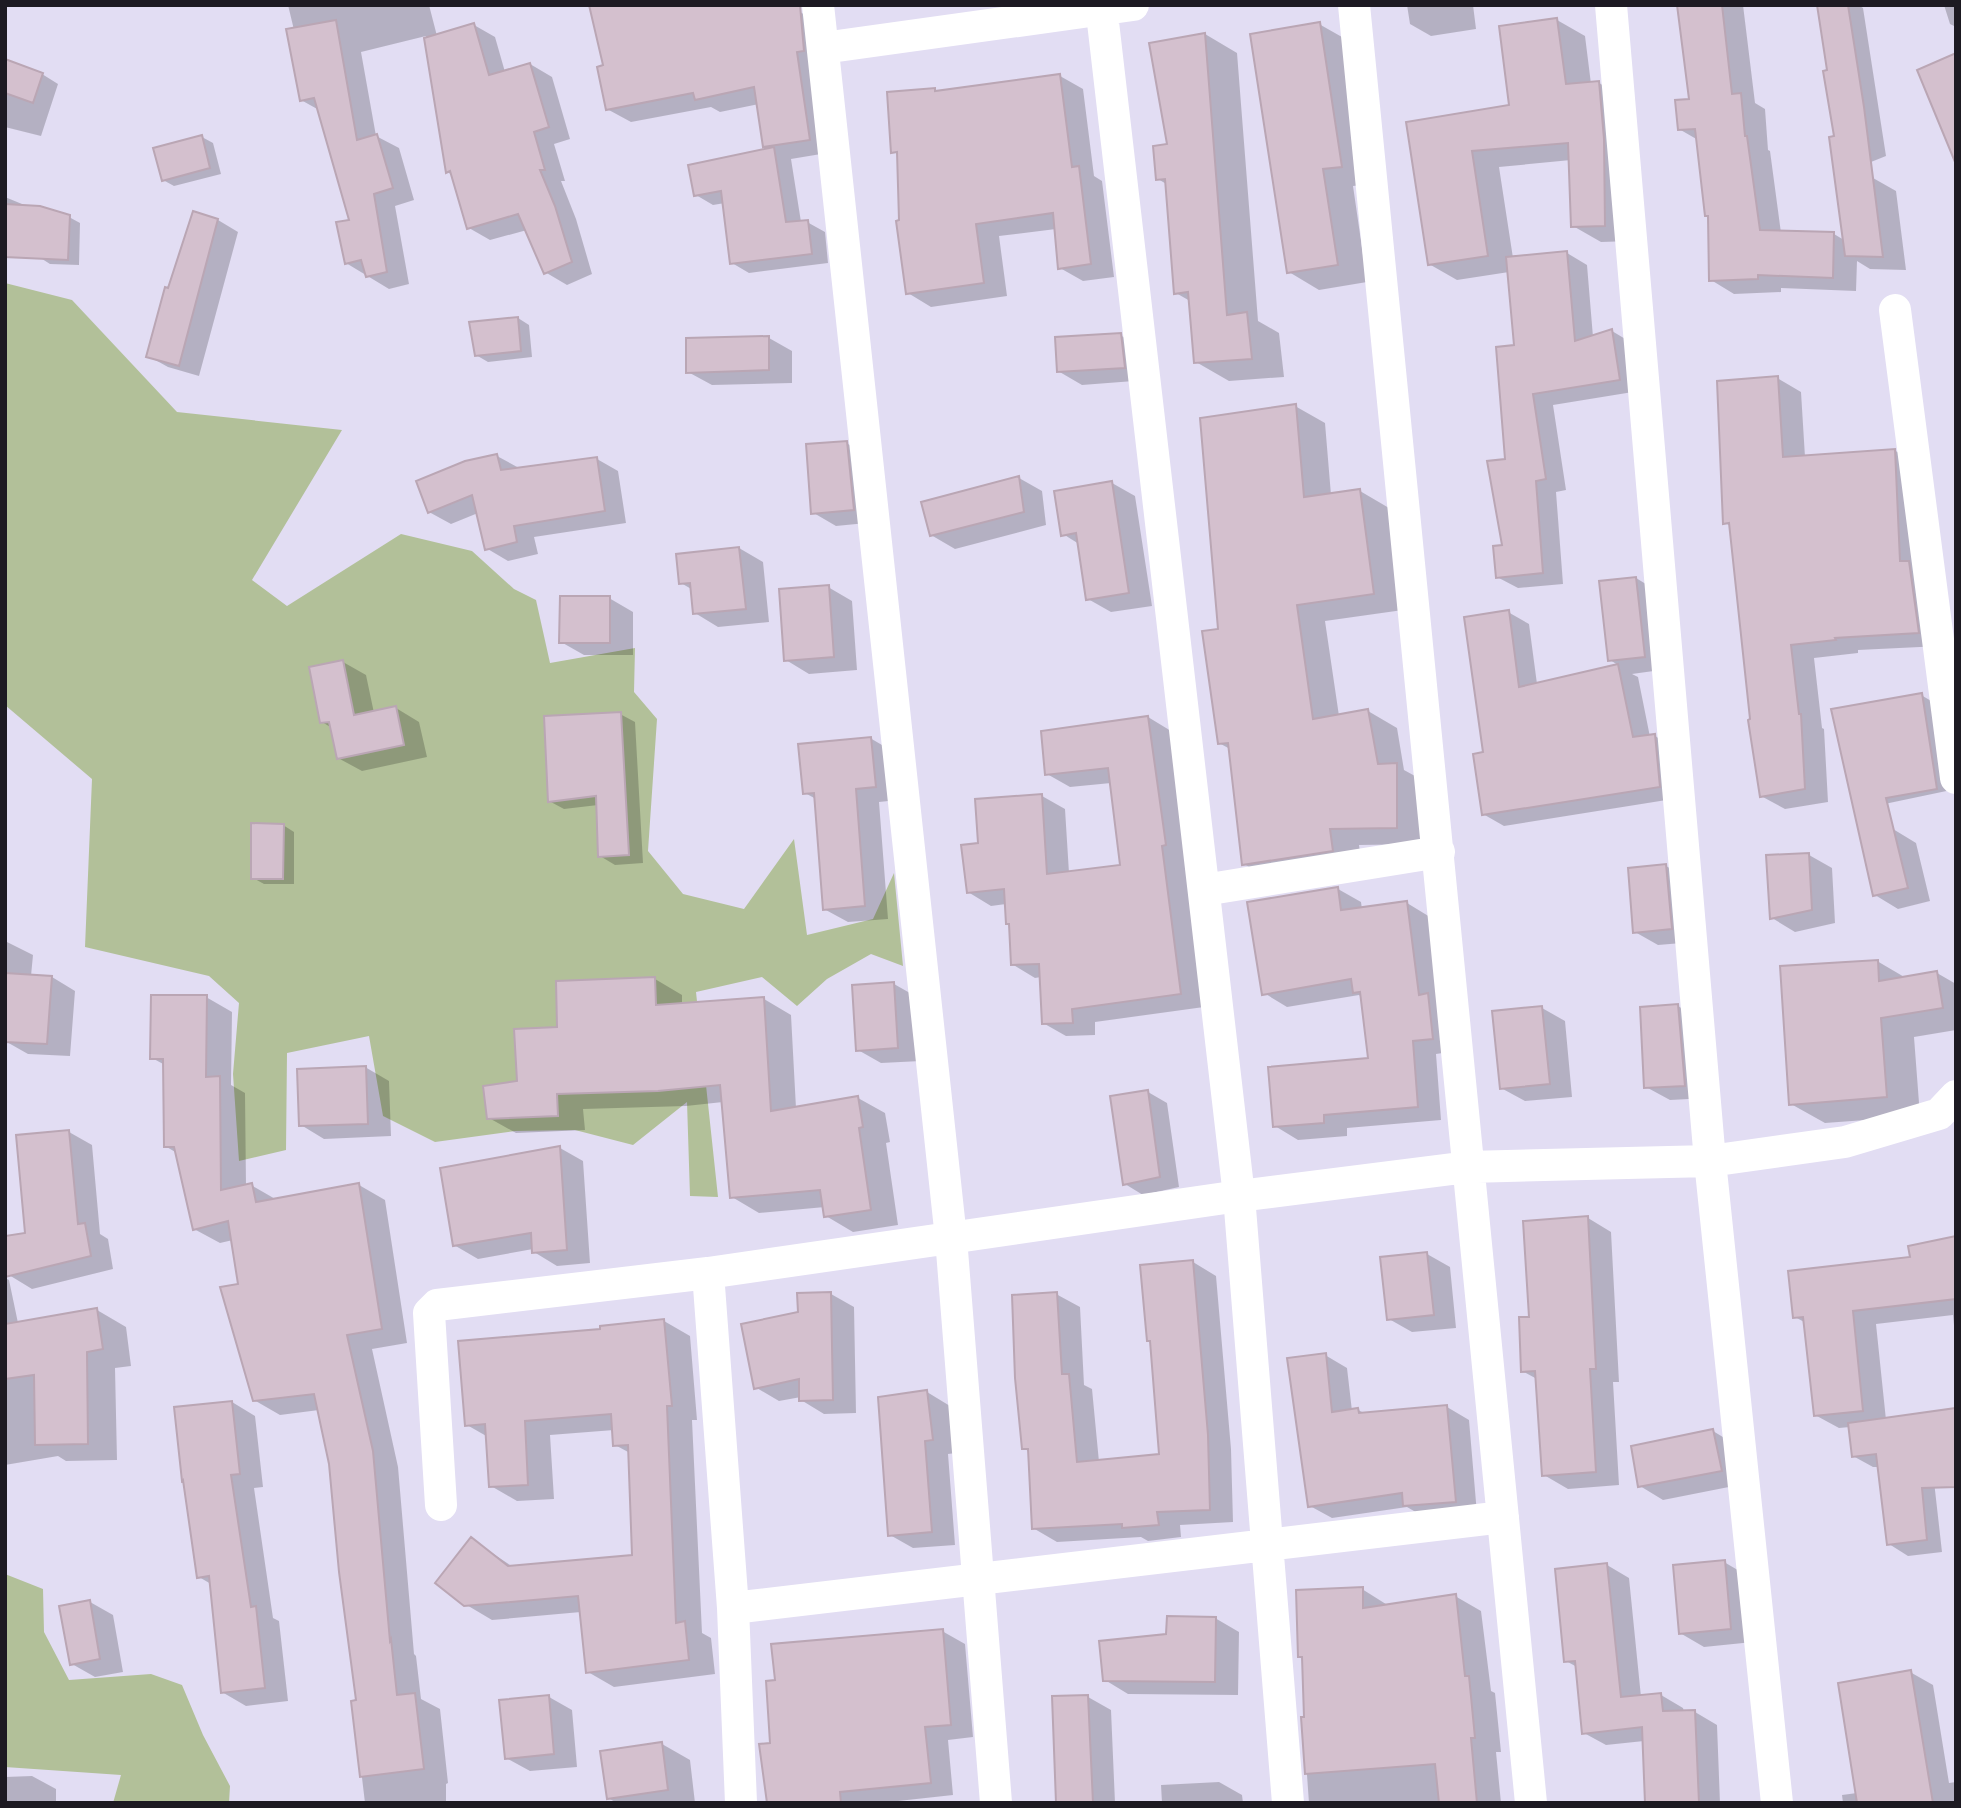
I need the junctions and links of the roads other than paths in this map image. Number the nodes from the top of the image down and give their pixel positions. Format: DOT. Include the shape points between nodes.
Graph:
graph roads {
  1 [pos="818,5"];
  2 [pos="1133,5"];
  3 [pos="1354,5"];
  4 [pos="1611,5"];
  5 [pos="1101,7"];
  6 [pos="822,48"];
  7 [pos="1895,310"];
  8 [pos="1956,778"];
  9 [pos="1438,852"];
  10 [pos="1204,890"];
  11 [pos="1956,1096"];
  12 [pos="1710,1161"];
  13 [pos="1468,1167"];
  14 [pos="1239,1196"];
  15 [pos="951,1238"];
  16 [pos="708,1273"];
  17 [pos="441,1505"];
  18 [pos="1503,1517"];
  19 [pos="1267,1544"];
  20 [pos="978,1579"];
  21 [pos="733,1608"];
  22 [pos="741,1803"];
  23 [pos="996,1803"];
  24 [pos="1288,1803"];
  25 [pos="1531,1803"];
  26 [pos="1777,1803"];
  1 -- 6 [label="street"];
  2 -- 5 [label="street"];
  3 -- 9 [label="street"];
  4 -- 12 [label="street"];
  5 -- 6 [label="street"];
  5 -- 10 [label="street"];
  6 -- 15 [label="street"];
  7 -- 8 [label="street"];
  9 -- 10 [label="street"];
  9 -- 13 [label="street"];
  10 -- 14 [label="street"];
  11 -- 12 [label="street" via="1939,1114 1845,1142"];
  12 -- 13 [label="street"];
  12 -- 26 [label="street"];
  13 -- 14 [label="street"];
  13 -- 18 [label="street"];
  14 -- 15 [label="street"];
  14 -- 19 [label="street"];
  15 -- 16 [label="street"];
  15 -- 20 [label="street"];
  16 -- 17 [label="street" via="432,1308"];
  16 -- 21 [label="street"];
  18 -- 19 [label="street"];
  18 -- 25 [label="street"];
  19 -- 20 [label="street"];
  19 -- 24 [label="street"];
  20 -- 21 [label="street"];
  20 -- 23 [label="street"];
  21 -- 22 [label="street"];
}
